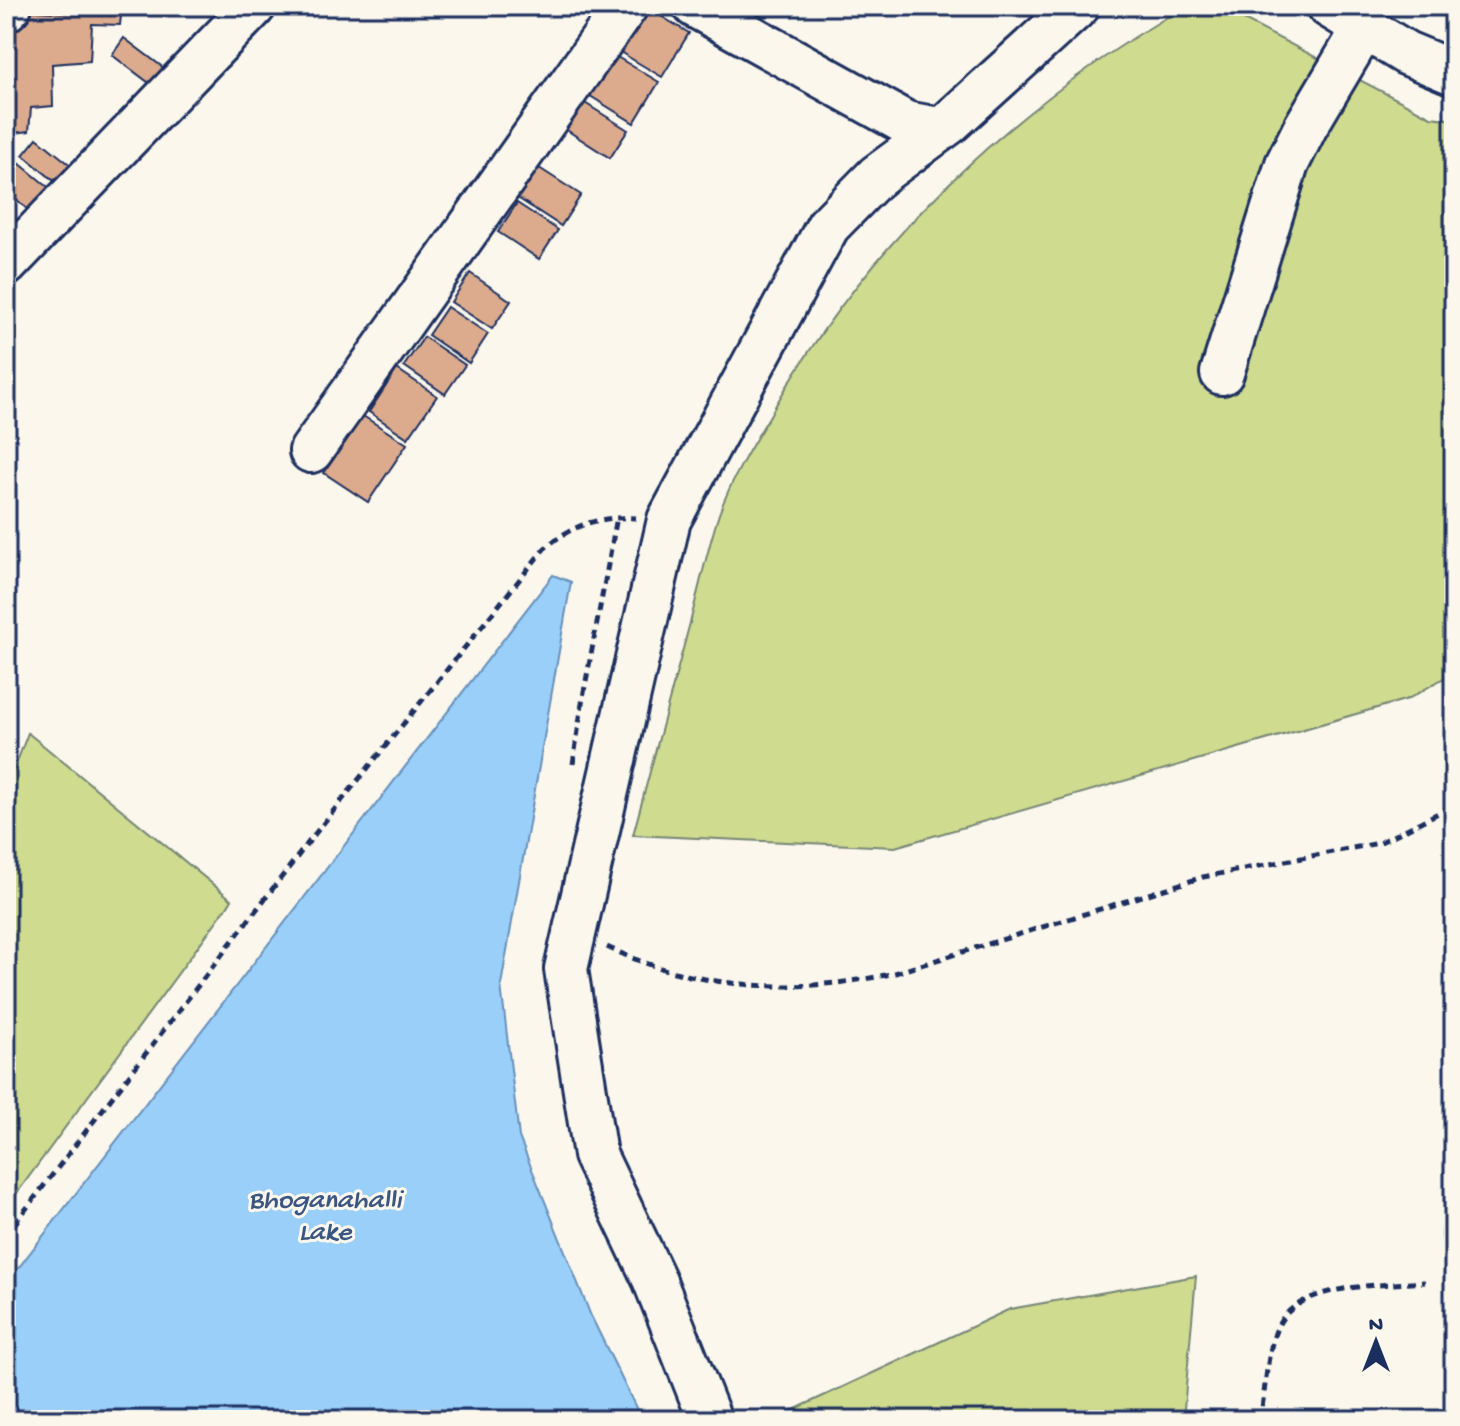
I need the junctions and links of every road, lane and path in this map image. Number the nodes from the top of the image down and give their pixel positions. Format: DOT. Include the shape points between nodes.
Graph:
graph roads {
  1 [pos="254,6"];
  2 [pos="626,6"];
  3 [pos="695,6"];
  4 [pos="1329,6"];
  5 [pos="1075,7"];
  6 [pos="1364,28"];
  7 [pos="1454,73"];
  8 [pos="938,129"];
  9 [pos="6,264"];
  10 [pos="1222,373"];
  11 [pos="311,451"];
  12 [pos="669,520"];
  13 [pos="1454,805"];
  14 [pos="574,930"];
  15 [pos="6,1235"];
  16 [pos="1425,1282"];
  17 [pos="710,1420"];
  18 [pos="1260,1420"];
  1 -- 9 [label="street"];
  2 -- 11 [label="street"];
  3 -- 8 [label="street" via="906,123"];
  4 -- 6 [label="street"];
  5 -- 8 [label="street"];
  6 -- 7 [label="street"];
  6 -- 10 [label="street" via="1287,164"];
  8 -- 12 [label="street" via="877,176 828,226"];
  12 -- 14 [label="street"];
  12 -- 15 [label="path" via="617,517 583,523 544,549 314,835"];
  13 -- 14 [label="path" via="1379,843 1203,877 853,982 767,987 685,976"];
  14 -- 17 [label="street" via="566,969 595,1155 654,1279"];
  16 -- 18 [label="path" via="1357,1288 1294,1305 1276,1330"];
}
